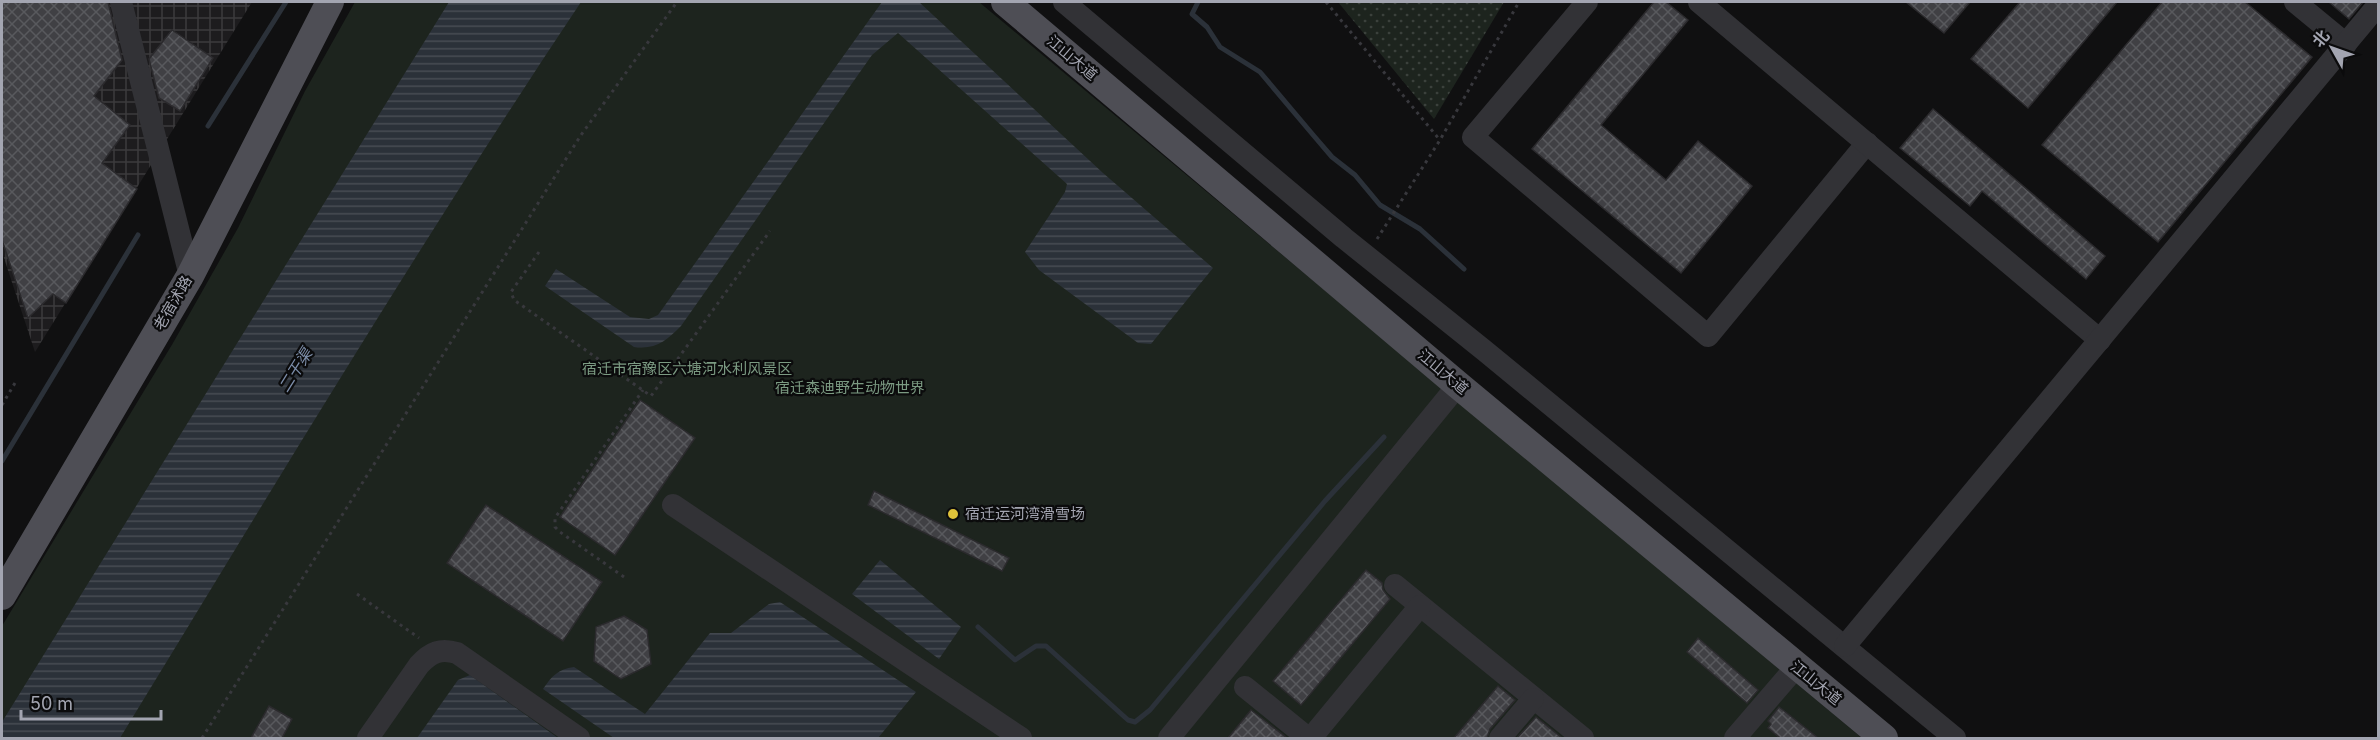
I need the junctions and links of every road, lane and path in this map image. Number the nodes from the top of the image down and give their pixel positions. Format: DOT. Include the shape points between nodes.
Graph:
graph roads {
  1 [pos="121,2"];
  2 [pos="330,2"];
  3 [pos="677,2"];
  4 [pos="1005,2"];
  5 [pos="1064,2"];
  6 [pos="1326,2"];
  7 [pos="1519,2"];
  8 [pos="1587,2"];
  9 [pos="1699,2"];
  10 [pos="2295,2"];
  11 [pos="2379,5"];
  12 [pos="2346,44"];
  13 [pos="1440,140"];
  14 [pos="1867,143"];
  15 [pos="1388,221"];
  16 [pos="770,231"];
  17 [pos="540,252"];
  18 [pos="190,276"];
  19 [pos="2100,340"];
  20 [pos="15,383"];
  21 [pos="1458,385"];
  22 [pos="643,390"];
  23 [pos="2,405"];
  24 [pos="673,505"];
  25 [pos="624,577"];
  26 [pos="1395,585"];
  27 [pos="357,594"];
  28 [pos="2,596"];
  29 [pos="1420,606"];
  30 [pos="1845,646"];
  31 [pos="438,651"];
  32 [pos="1796,666"];
  33 [pos="1245,687"];
  34 [pos="1533,699"];
  35 [pos="202,738"];
  36 [pos="368,738"];
  37 [pos="579,738"];
  38 [pos="1021,738"];
  39 [pos="1169,738"];
  40 [pos="1309,738"];
  41 [pos="1500,738"];
  42 [pos="1582,738"];
  43 [pos="1735,738"];
  44 [pos="1884,738"];
  45 [pos="1955,738"];
  1 -- 18 [label="street"];
  2 -- 18 [label="main road, 老宿沭路"];
  3 -- 35 [label="path" via="581,135"];
  4 -- 21 [label="main road, 江山大道"];
  5 -- 30 [label="street" via="1344,238"];
  6 -- 13 [label="path"];
  7 -- 13 [label="path"];
  8 -- 14 [label="street" via="1473,137 1708,336"];
  9 -- 14 [label="street"];
  10 -- 12 [label="street"];
  11 -- 12 [label="street"];
  12 -- 19 [label="street"];
  13 -- 15 [label="path"];
  14 -- 19 [label="street"];
  16 -- 22 [label="path" via="651,396"];
  17 -- 22 [label="path" via="511,292 514,300"];
  18 -- 28 [label="main road, 老宿沭路"];
  19 -- 30 [label="street"];
  20 -- 23 [label="path"];
  21 -- 32 [label="main road, 江山大道"];
  21 -- 39 [label="street"];
  22 -- 25 [label="path" via="555,518 555,527 560,532"];
  24 -- 38 [label="street"];
  26 -- 29 [label="street"];
  27 -- 31 [label="path"];
  29 -- 34 [label="street"];
  29 -- 40 [label="street"];
  30 -- 45 [label="street"];
  31 -- 36 [label="street" via="420,665"];
  31 -- 37 [label="street" via="457,653"];
  32 -- 43 [label="street"];
  32 -- 44 [label="main road, 江山大道"];
  33 -- 40 [label="street"];
  34 -- 41 [label="street"];
  34 -- 42 [label="street"];
}
